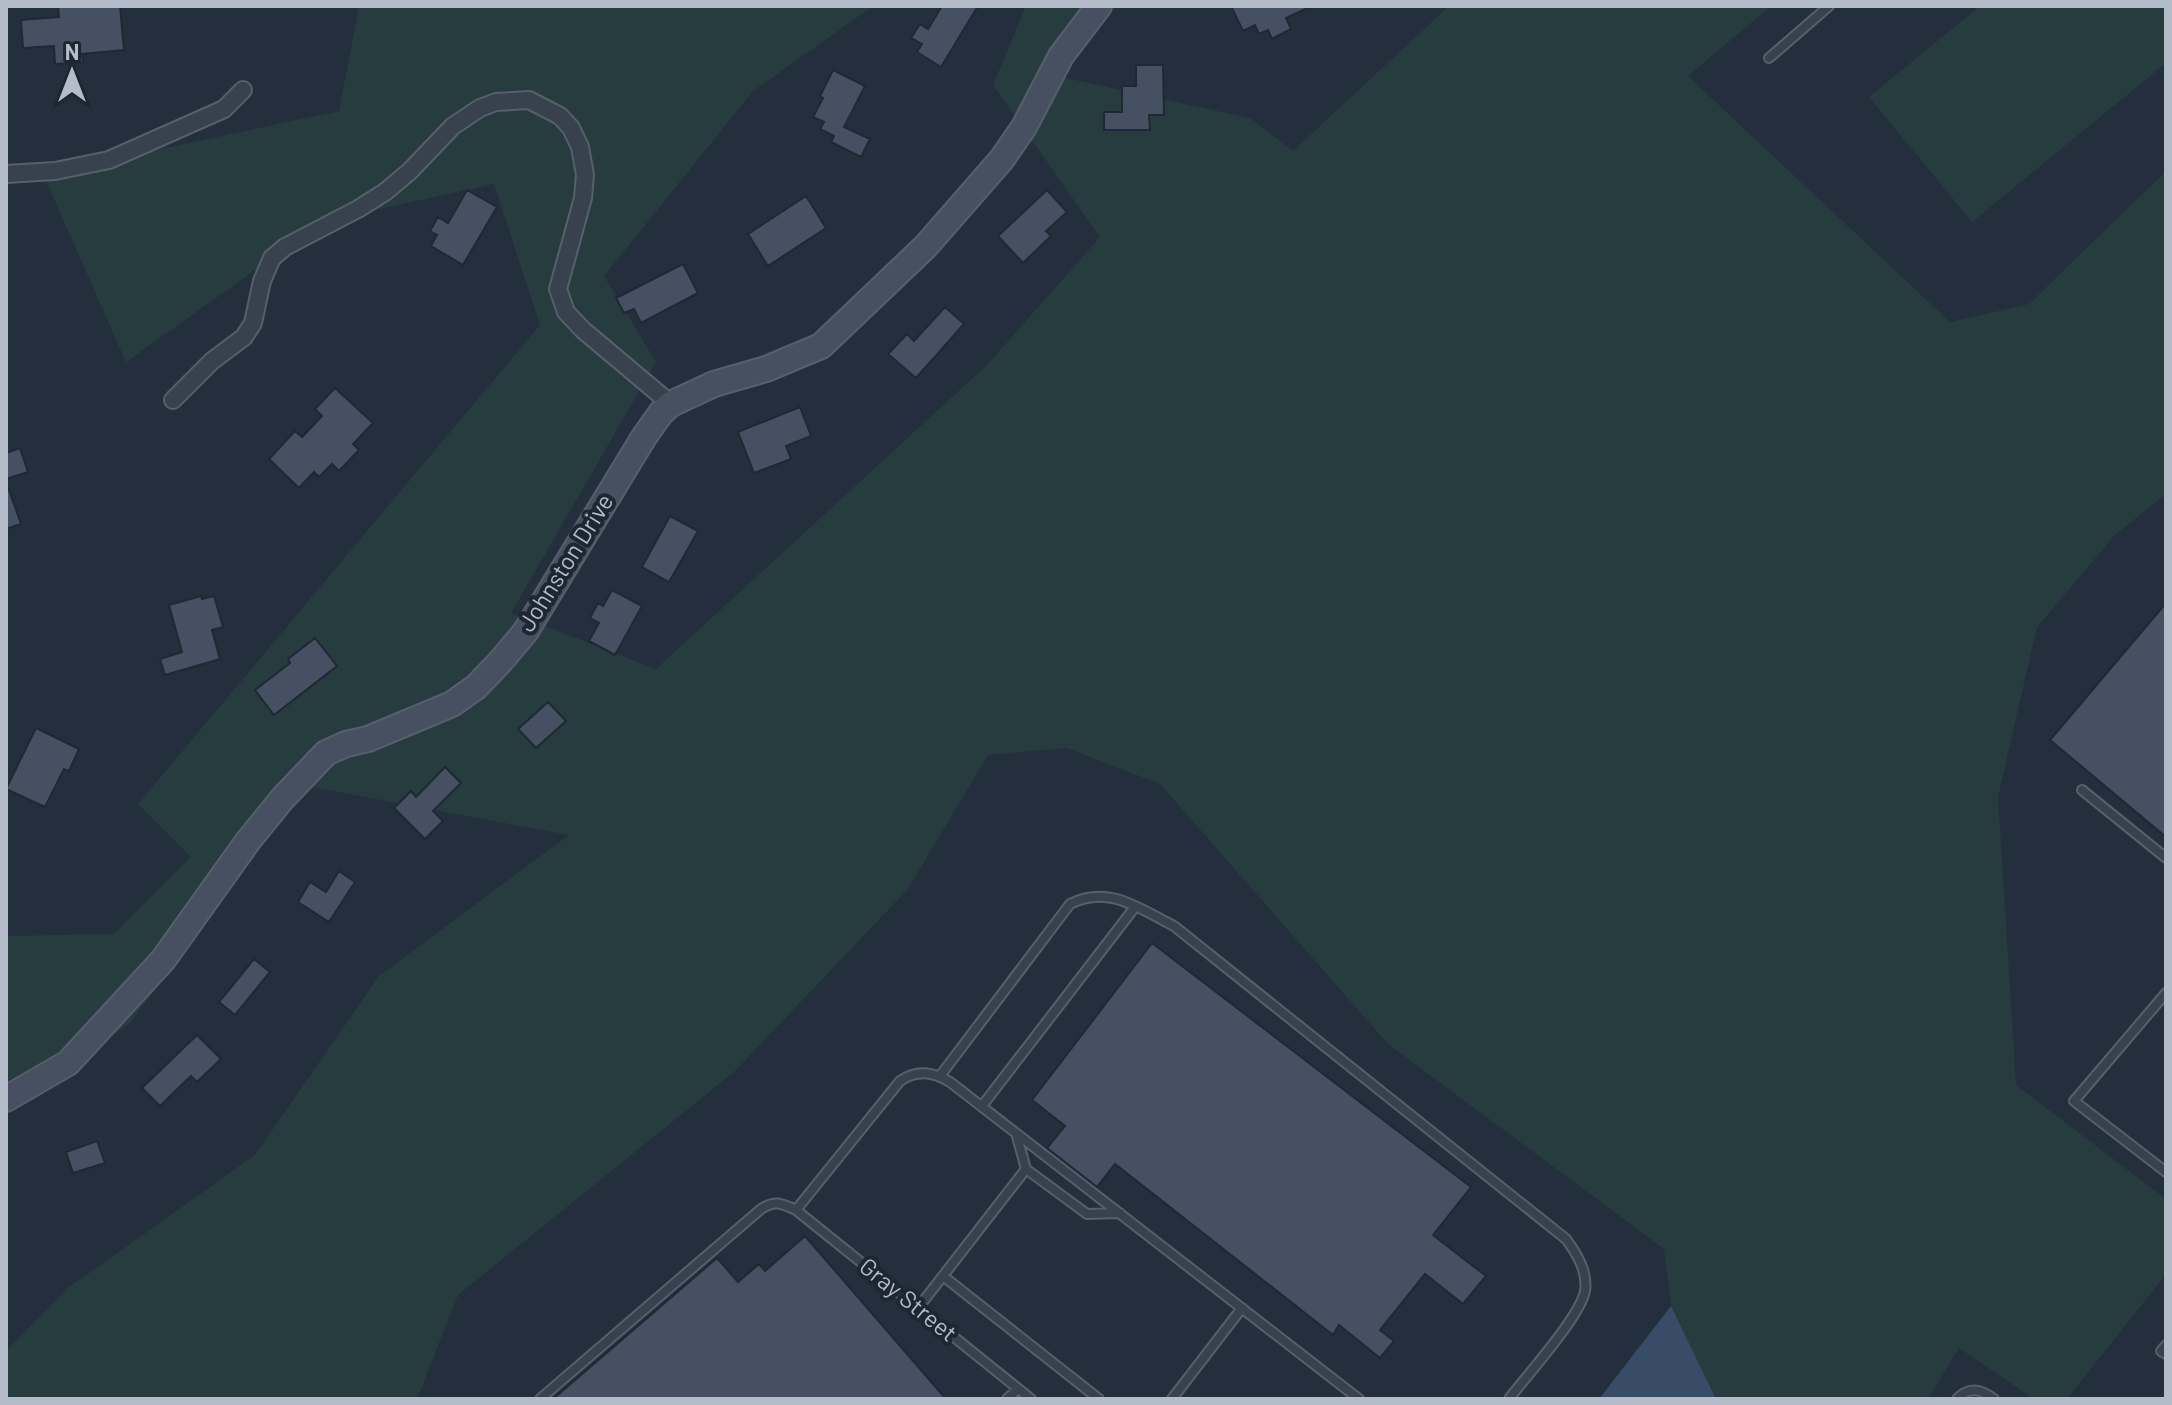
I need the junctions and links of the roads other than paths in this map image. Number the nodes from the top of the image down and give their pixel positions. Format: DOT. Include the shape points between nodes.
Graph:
graph roads {
  1 [pos="1099,6"];
  2 [pos="1829,6"];
  3 [pos="1769,58"];
  4 [pos="243,90"];
  5 [pos="6,174"];
  6 [pos="173,400"];
  7 [pos="671,404"];
  8 [pos="2082,790"];
  9 [pos="2166,858"];
  10 [pos="1135,907"];
  11 [pos="2166,993"];
  12 [pos="940,1076"];
  13 [pos="6,1099"];
  14 [pos="982,1106"];
  15 [pos="1016,1132"];
  16 [pos="1026,1169"];
  17 [pos="2166,1172"];
  18 [pos="796,1210"];
  19 [pos="1121,1213"];
  20 [pos="943,1276"];
  21 [pos="918,1308"];
  22 [pos="1242,1308"];
  23 [pos="2166,1345"];
  24 [pos="2166,1354"];
  25 [pos="1018,1389"];
  26 [pos="540,1399"];
  27 [pos="1007,1399"];
  28 [pos="1031,1399"];
  29 [pos="1099,1399"];
  30 [pos="1172,1399"];
  31 [pos="1359,1399"];
  32 [pos="1509,1399"];
  33 [pos="1957,1399"];
  34 [pos="1994,1399"];
  1 -- 7 [label="street, Johnston Drive" via="1061,56 1002,159 926,246 821,346"];
  2 -- 3 [label="lane"];
  4 -- 5 [label="street" via="224,109 109,160"];
  6 -- 7 [label="street" via="244,337 253,323 262,281 279,252 385,192 453,126 480,108 529,100 571,128 585,175 558,289 566,312"];
  7 -- 13 [label="street, Johnston Drive" via="644,437 526,631 500,662 452,704 326,753 257,830 163,960 68,1063"];
  8 -- 9 [label="lane"];
  10 -- 12 [label="lane" via="1101,895 1070,904"];
  10 -- 14 [label="lane"];
  10 -- 32 [label="lane" via="1174,926 1577,1253 1585,1289 1578,1310"];
  11 -- 17 [label="lane" via="2074,1101"];
  12 -- 14 [label="lane"];
  12 -- 18 [label="lane" via="917,1073 900,1081"];
  14 -- 15 [label="lane"];
  15 -- 16 [label="lane"];
  15 -- 19 [label="lane"];
  16 -- 19 [label="lane" via="1087,1214"];
  16 -- 20 [label="lane"];
  18 -- 21 [label="lane, Gray Street"];
  18 -- 26 [label="lane, Gray Street" via="771,1203 761,1209"];
  19 -- 22 [label="lane"];
  20 -- 21 [label="lane"];
  20 -- 29 [label="lane"];
  21 -- 25 [label="lane, Gray Street"];
  22 -- 30 [label="lane"];
  22 -- 31 [label="lane"];
  23 -- 24 [label="lane" via="2161,1351"];
  25 -- 27 [label="lane"];
  25 -- 28 [label="lane, Gray Street"];
  33 -- 34 [label="lane" via="1973,1390"];
}
